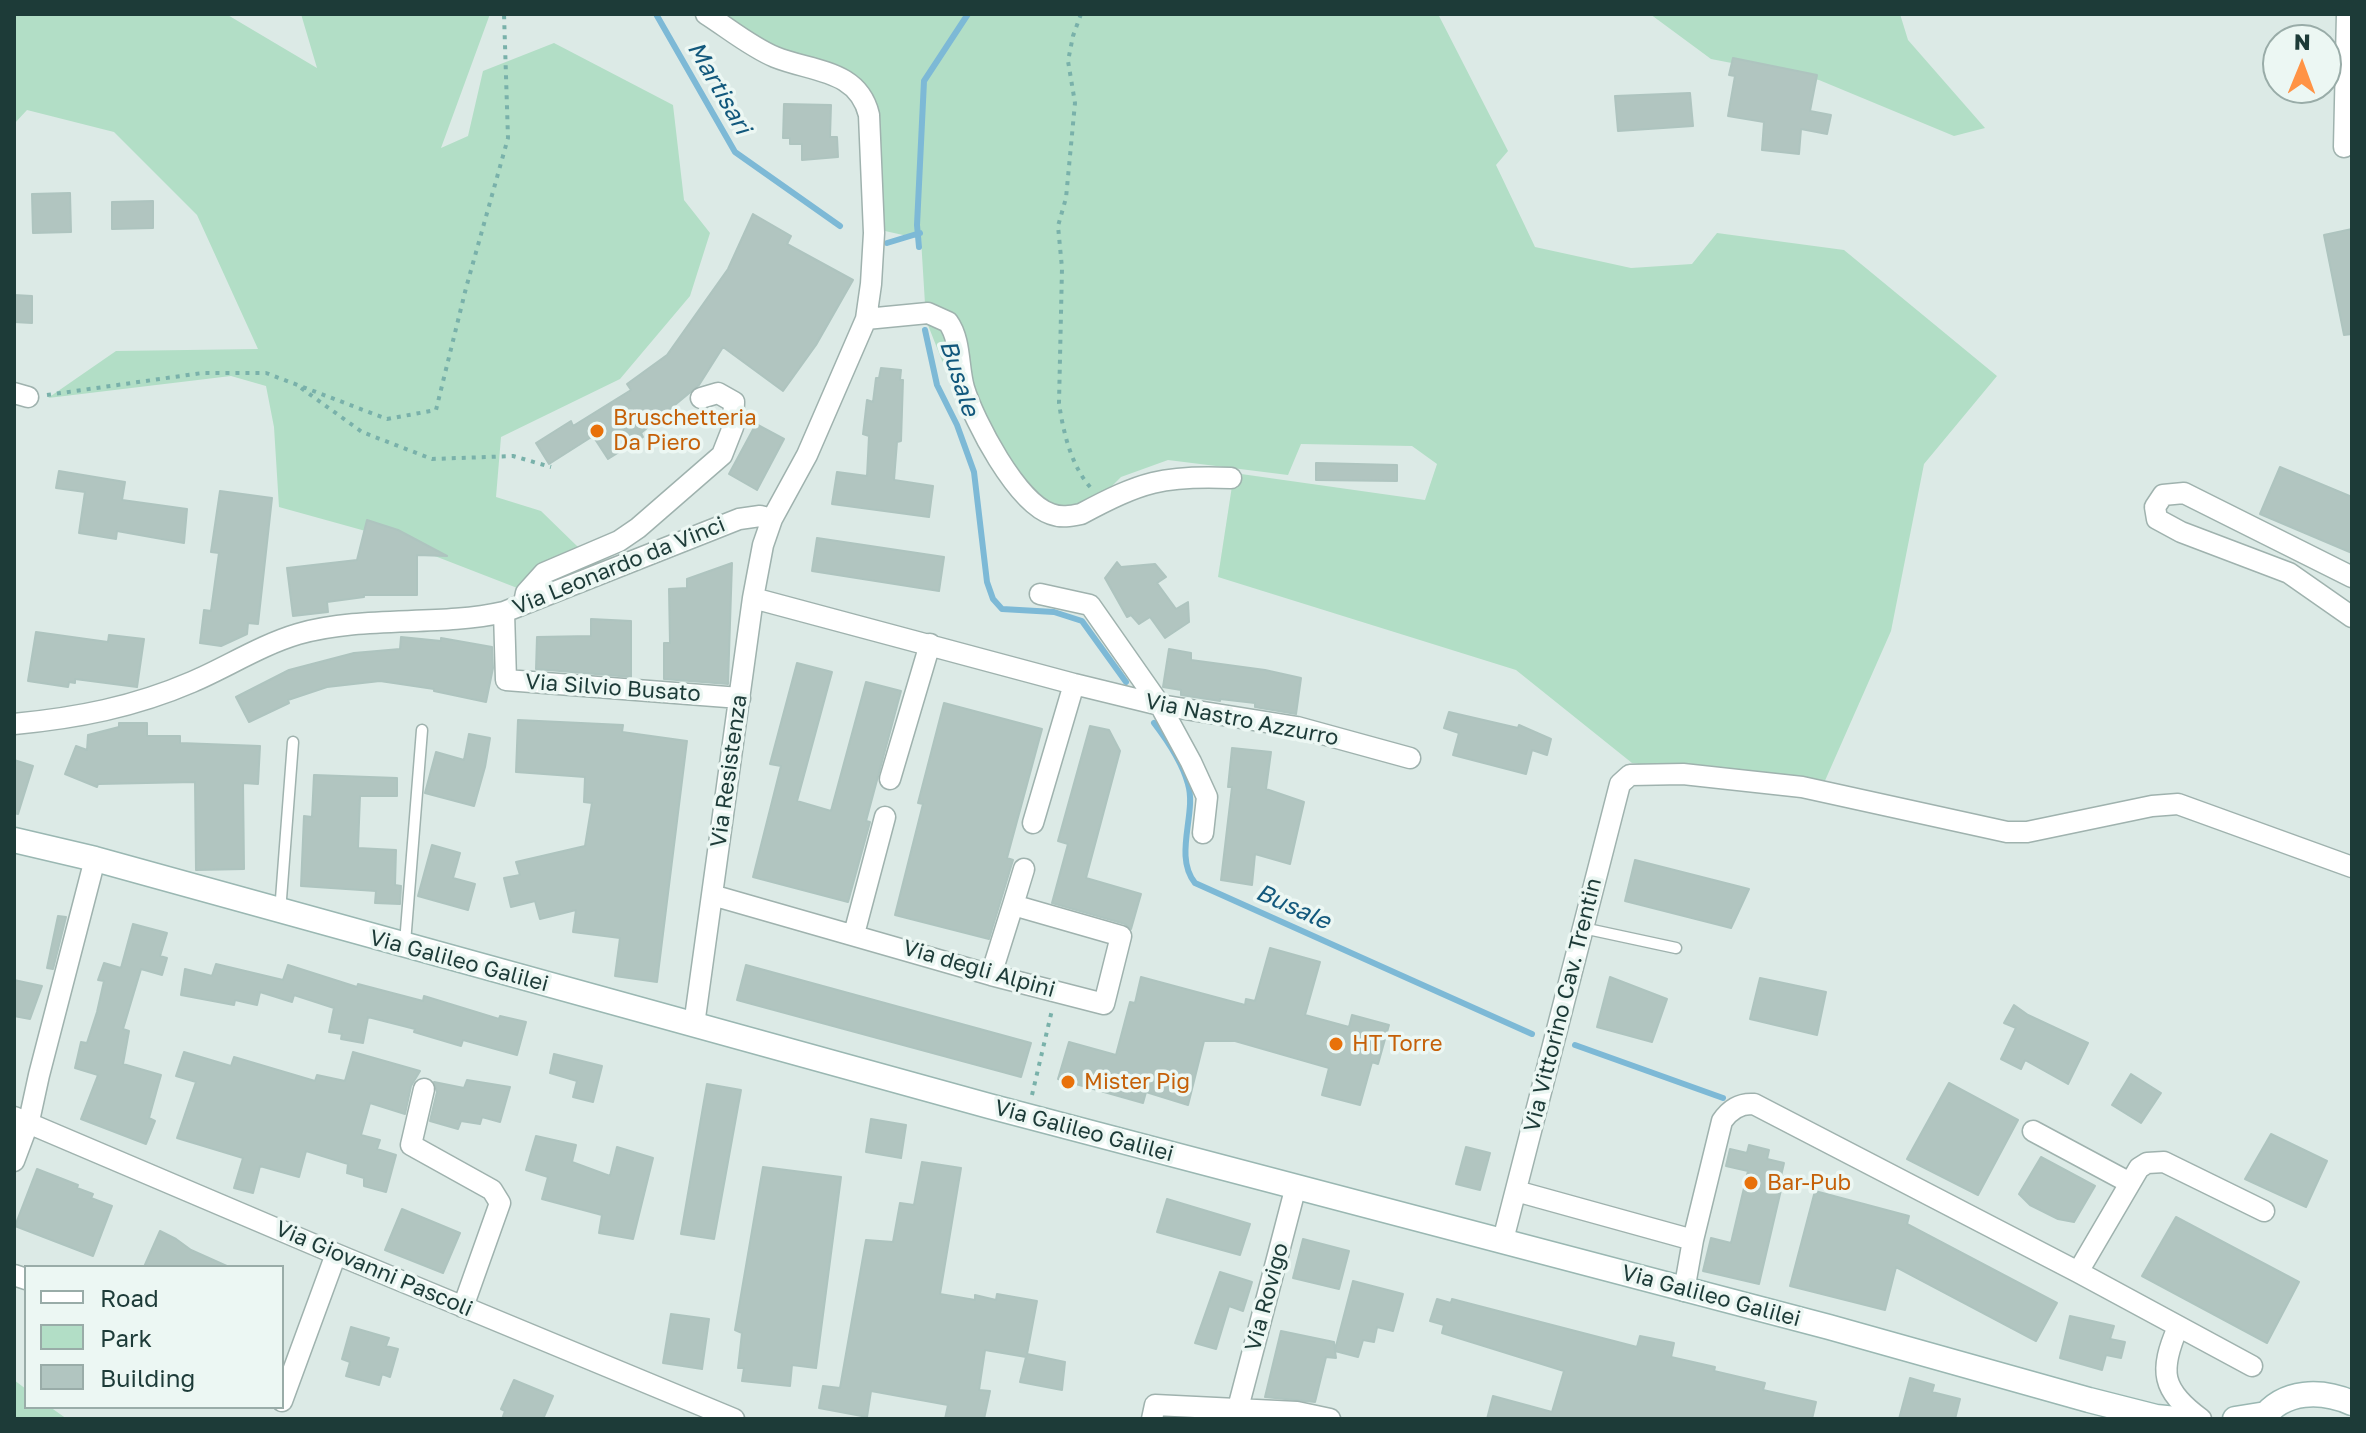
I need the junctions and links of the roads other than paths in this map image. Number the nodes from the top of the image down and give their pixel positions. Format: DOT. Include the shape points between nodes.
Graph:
graph roads {
  1 [pos="706,14"];
  2 [pos="2347,14"];
  3 [pos="2344,147"];
  4 [pos="866,319"];
  5 [pos="701,398"];
  6 [pos="1231,478"];
  7 [pos="772,519"];
  8 [pos="2352,577"];
  9 [pos="1040,594"];
  10 [pos="753,598"];
  11 [pos="524,603"];
  12 [pos="504,612"];
  13 [pos="2352,617"];
  14 [pos="930,644"];
  15 [pos="1074,684"];
  16 [pos="740,698"];
  17 [pos="1160,705"];
  18 [pos="14,724"];
  19 [pos="422,730"];
  20 [pos="293,742"];
  21 [pos="1410,758"];
  22 [pos="890,779"];
  23 [pos="885,817"];
  24 [pos="1033,823"];
  25 [pos="1203,833"];
  26 [pos="14,840"];
  27 [pos="95,859"];
  28 [pos="2352,867"];
  29 [pos="1024,869"];
  30 [pos="712,895"];
  31 [pos="1013,905"];
  32 [pos="280,912"];
  33 [pos="1583,928"];
  34 [pos="854,934"];
  35 [pos="405,947"];
  36 [pos="1676,948"];
  37 [pos="991,975"];
  38 [pos="694,1025"];
  39 [pos="424,1089"];
  40 [pos="22,1119"];
  41 [pos="2033,1131"];
  42 [pos="14,1161"];
  43 [pos="2130,1183"];
  44 [pos="1296,1186"];
  45 [pos="1516,1191"];
  46 [pos="2264,1211"];
  47 [pos="1503,1240"];
  48 [pos="1693,1240"];
  49 [pos="336,1254"];
  50 [pos="2078,1272"];
  51 [pos="1684,1291"];
  52 [pos="463,1307"];
  53 [pos="2178,1327"];
  54 [pos="2252,1366"];
  55 [pos="284,1396"];
  56 [pos="2352,1403"];
  57 [pos="1238,1408"];
  58 [pos="2120,1414"];
  59 [pos="2264,1416"];
  60 [pos="2163,1418"];
  61 [pos="734,1419"];
  62 [pos="1152,1419"];
  63 [pos="1330,1419"];
  64 [pos="2201,1419"];
  65 [pos="2235,1419"];
  1 -- 4 [label="street" via="773,56 846,79 865,100 874,233"];
  2 -- 3 [label="street"];
  4 -- 6 [label="street" via="928,313 952,328 971,407 1000,460 1041,510 1060,516 1081,514 1139,484 1195,476"];
  4 -- 7 [label="street" via="807,455"];
  5 -- 11 [label="street" via="718,393 734,402 733,427 722,455 619,541 544,573"];
  7 -- 10 [label="street, Via Resistenza"];
  7 -- 11 [label="street, Via Leonardo da Vinci" via="739,519"];
  8 -- 13 [label="street" via="2184,493 2163,495 2155,507 2157,519 2289,573"];
  9 -- 17 [label="street" via="1090,605"];
  10 -- 14 [label="street, Via Nastro Azzurro"];
  10 -- 16 [label="street, Via Resistenza"];
  11 -- 12 [label="street, Via Leonardo da Vinci"];
  12 -- 16 [label="street, Via Silvio Busato" via="506,680"];
  12 -- 18 [label="street, Via Leonardo da Vinci" via="297,634 150,699 92,715"];
  14 -- 15 [label="street, Via Nastro Azzurro"];
  14 -- 22 [label="street"];
  15 -- 17 [label="street, Via Nastro Azzurro"];
  15 -- 24 [label="street"];
  16 -- 30 [label="street, Via Resistenza"];
  17 -- 21 [label="street, Via Nastro Azzurro" via="1297,727"];
  17 -- 25 [label="street" via="1207,797"];
  19 -- 35 [label="lane"];
  20 -- 32 [label="lane"];
  23 -- 34 [label="street"];
  26 -- 27 [label="main road, Via Galileo Galilei"];
  27 -- 32 [label="main road, Via Galileo Galilei"];
  27 -- 40 [label="street" via="39,1075"];
  28 -- 33 [label="street, Via Vittorino Cav. Trentin" via="2178,804 2007,832 1802,787 1683,774 1630,775 1620,784"];
  29 -- 31 [label="street"];
  30 -- 34 [label="street, Via degli Alpini"];
  30 -- 38 [label="street, Via Resistenza"];
  31 -- 37 [label="street"];
  31 -- 37 [label="street, Via degli Alpini" via="1121,936 1104,1004"];
  32 -- 35 [label="main road, Via Galileo Galilei"];
  33 -- 36 [label="lane"];
  33 -- 45 [label="street, Via Vittorino Cav. Trentin"];
  34 -- 37 [label="street, Via degli Alpini"];
  35 -- 38 [label="main road, Via Galileo Galilei"];
  38 -- 44 [label="main road, Via Galileo Galilei"];
  39 -- 52 [label="street" via="411,1145 492,1190 500,1203"];
  40 -- 42 [label="street"];
  40 -- 49 [label="street, Via Giovanni Pascoli"];
  41 -- 43 [label="street"];
  43 -- 46 [label="street" via="2147,1163 2164,1162"];
  43 -- 50 [label="street"];
  44 -- 47 [label="main road, Via Galileo Galilei"];
  44 -- 57 [label="street, Via Rovigo"];
  45 -- 47 [label="street, Via Vittorino Cav. Trentin"];
  45 -- 48 [label="street"];
  47 -- 51 [label="main road, Via Galileo Galilei"];
  48 -- 50 [label="street" via="1722,1121 1746,1103"];
  48 -- 51 [label="street"];
  49 -- 52 [label="street, Via Giovanni Pascoli"];
  49 -- 55 [label="street"];
  50 -- 53 [label="street"];
  51 -- 58 [label="main road, Via Galileo Galilei" via="1829,1327"];
  52 -- 61 [label="street, Via Giovanni Pascoli"];
  53 -- 54 [label="street"];
  53 -- 64 [label="street" via="2165,1362 2167,1378 2183,1406"];
  56 -- 59 [label="main road" via="2332,1394 2308,1393 2285,1400"];
  57 -- 62 [label="street" via="1155,1405"];
  57 -- 63 [label="street"];
  58 -- 60 [label="main road, Via Galileo Galilei"];
  59 -- 65 [label="main road"];
}
